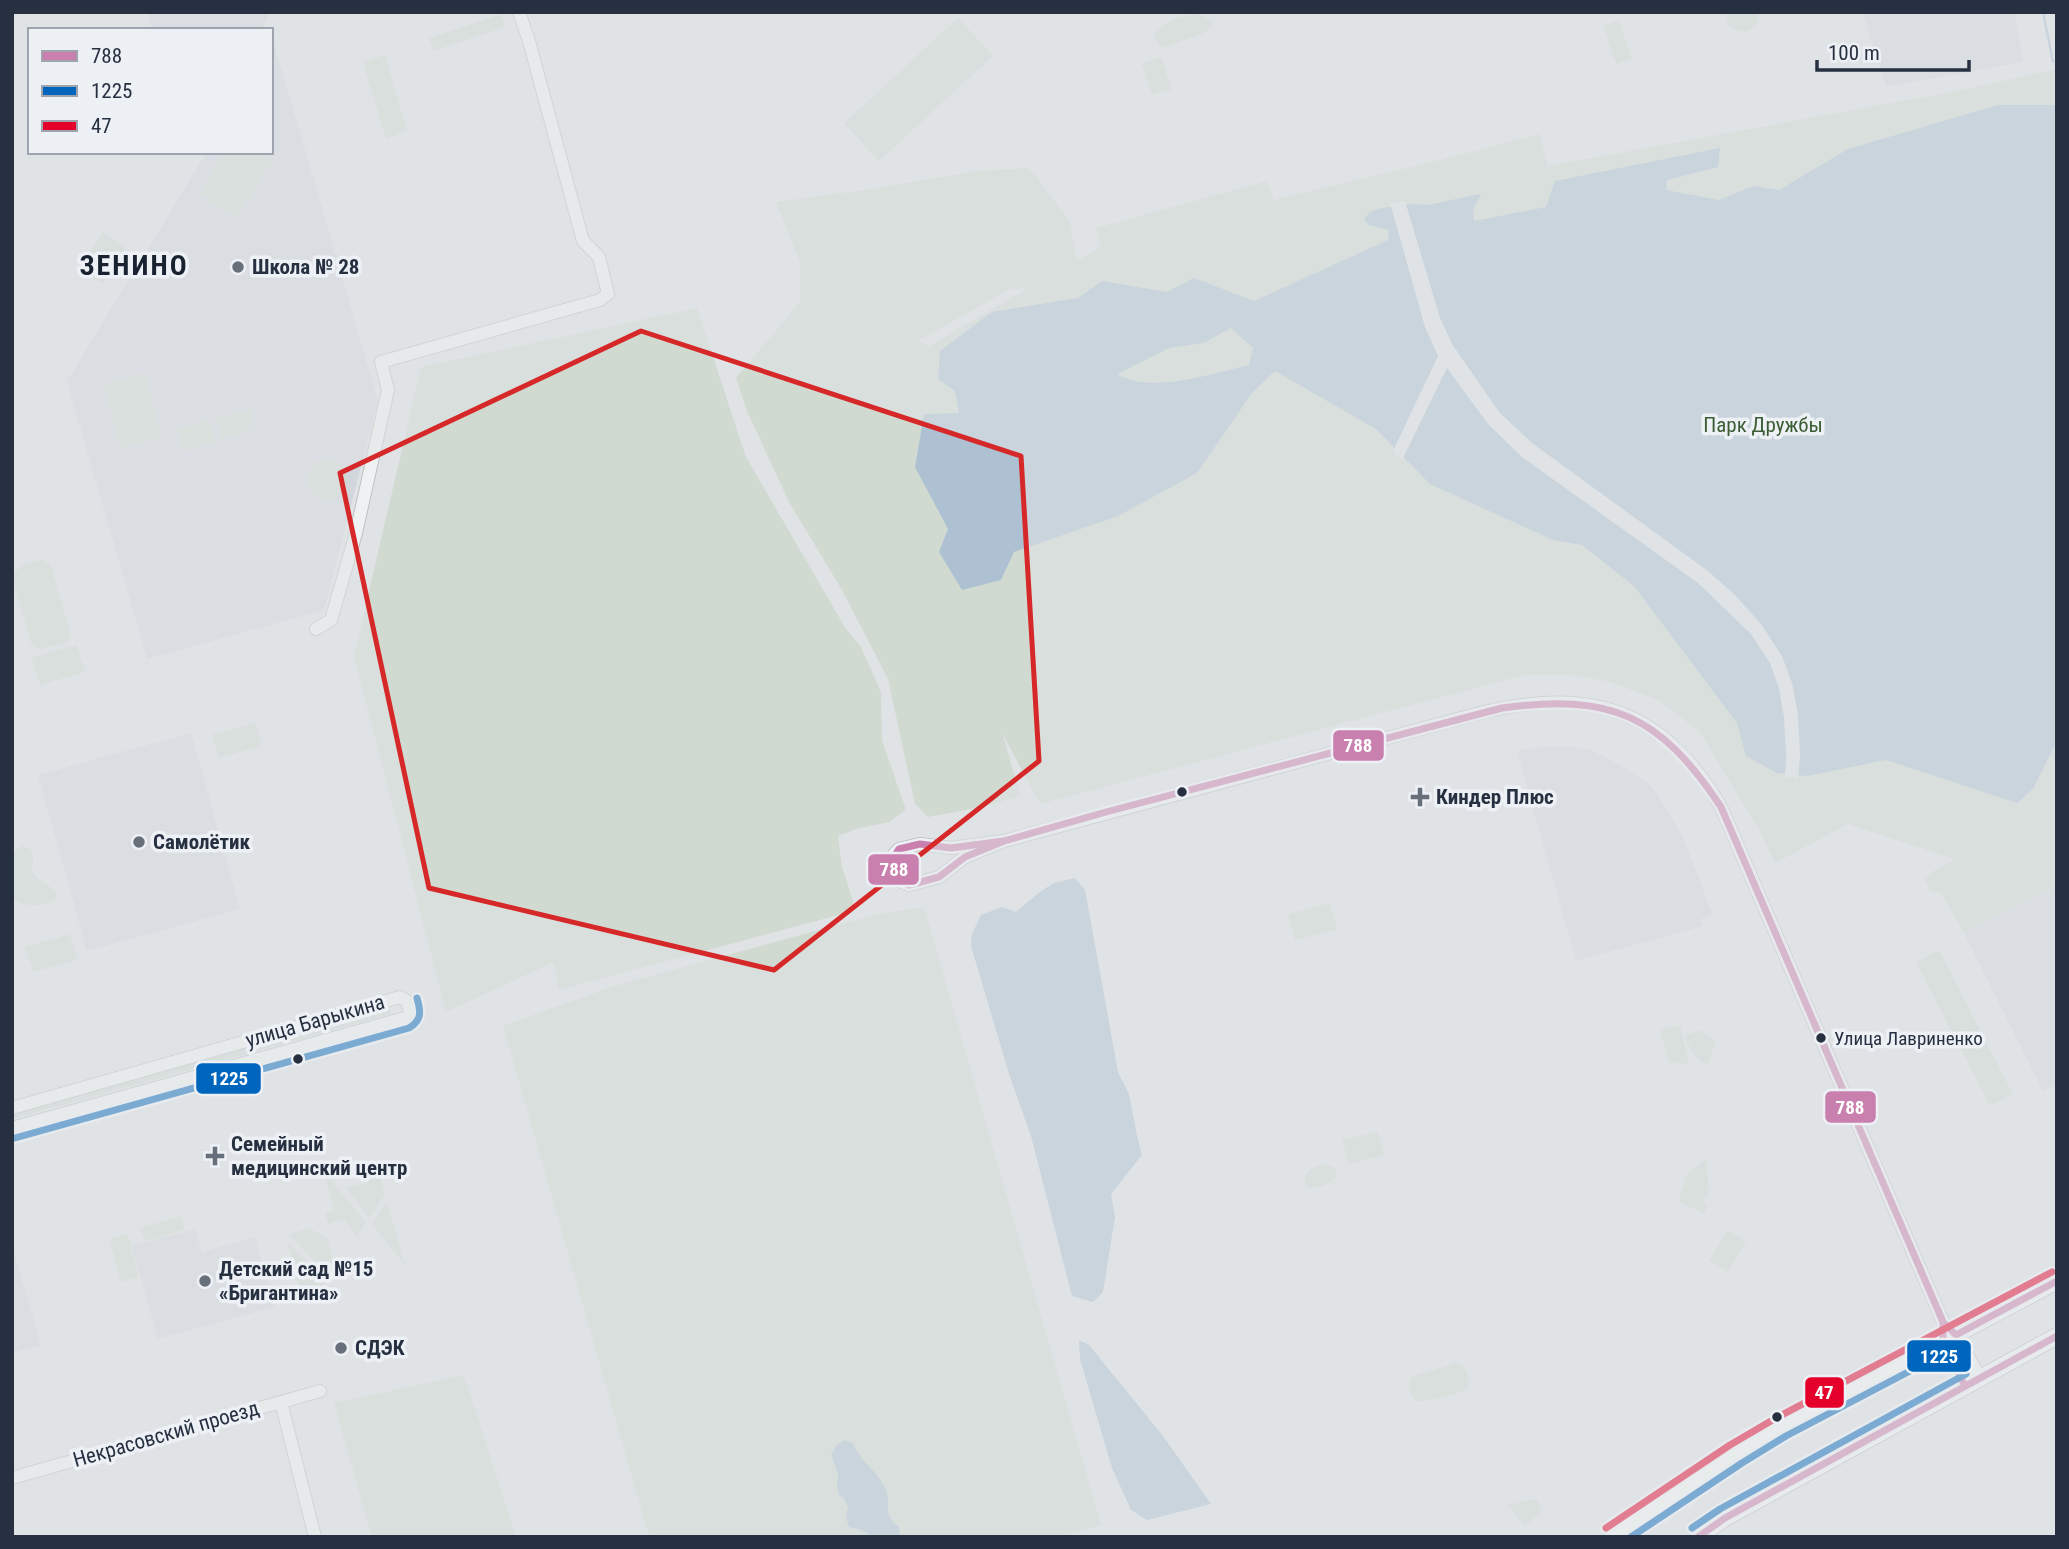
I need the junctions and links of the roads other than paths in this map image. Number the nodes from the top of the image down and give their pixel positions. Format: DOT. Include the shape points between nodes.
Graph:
graph roads {
  1 [pos="519,12"];
  2 [pos="316,629"];
  3 [pos="1004,841"];
  4 [pos="12,1108"];
  5 [pos="12,1128"];
  6 [pos="2057,1281"];
  7 [pos="2057,1336"];
  8 [pos="1949,1338"];
  9 [pos="1980,1378"];
  10 [pos="1965,1386"];
  11 [pos="320,1391"];
  12 [pos="281,1402"];
  13 [pos="12,1478"];
  14 [pos="315,1537"];
  15 [pos="1612,1537"];
  16 [pos="1698,1537"];
  1 -- 2 [label="street" via="583,242 599,257 608,294 381,362 388,390 356,533 331,620"];
  3 -- 3 [label="street" via="951,848 920,844 897,850 891,861 897,880 909,884 942,876 965,858"];
  3 -- 8 [label="street" via="1511,706 1568,701 1630,717 1684,755 1721,807"];
  4 -- 5 [label="street, улица Барыкина" via="400,997 410,1011 405,1018"];
  6 -- 8 [label="main road"];
  7 -- 9 [label="main road"];
  8 -- 9 [label="street"];
  8 -- 10 [label="street"];
  8 -- 15 [label="main road" via="1759,1440"];
  9 -- 10 [label="main road"];
  10 -- 16 [label="main road"];
  11 -- 12 [label="street, Некрасовский проезд"];
  12 -- 13 [label="street, Некрасовский проезд"];
  12 -- 14 [label="street"];
}
